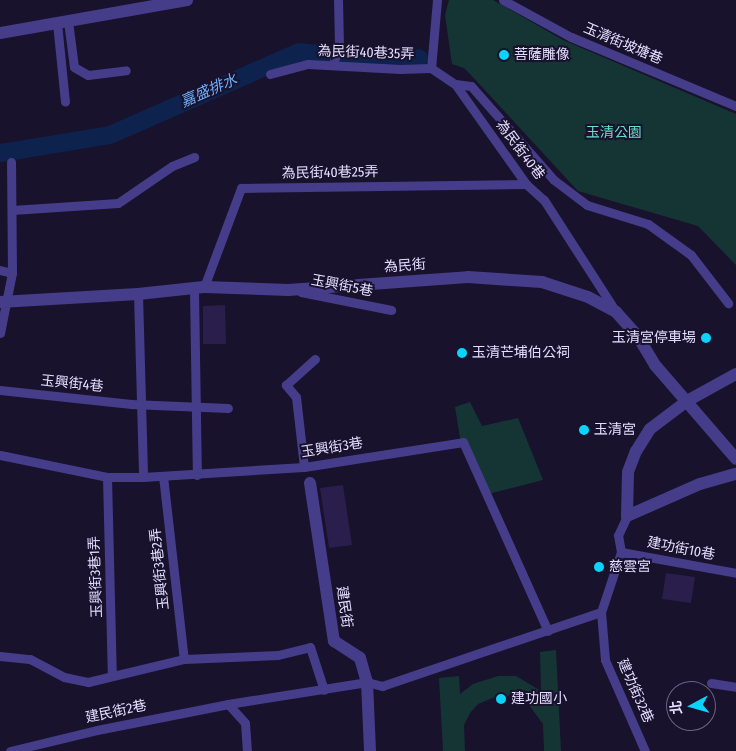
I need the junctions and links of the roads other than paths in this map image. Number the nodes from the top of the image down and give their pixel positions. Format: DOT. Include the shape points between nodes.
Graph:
graph roads {
  1 [pos="187,0"];
  2 [pos="338,0"];
  3 [pos="437,0"];
  4 [pos="503,0"];
  5 [pos="167,2"];
  6 [pos="63,22"];
  7 [pos="0,33"];
  8 [pos="333,64"];
  9 [pos="431,68"];
  10 [pos="126,70"];
  11 [pos="270,74"];
  12 [pos="455,84"];
  13 [pos="64,102"];
  14 [pos="736,106"];
  15 [pos="194,157"];
  16 [pos="11,162"];
  17 [pos="526,184"];
  18 [pos="12,210"];
  19 [pos="0,270"];
  20 [pos="12,273"];
  21 [pos="199,289"];
  22 [pos="288,290"];
  23 [pos="138,294"];
  24 [pos="2,302"];
  25 [pos="728,303"];
  26 [pos="392,310"];
  27 [pos="616,312"];
  28 [pos="0,333"];
  29 [pos="315,359"];
  30 [pos="736,374"];
  31 [pos="0,390"];
  32 [pos="687,401"];
  33 [pos="141,405"];
  34 [pos="197,406"];
  35 [pos="228,408"];
  36 [pos="0,455"];
  37 [pos="736,458"];
  38 [pos="304,467"];
  39 [pos="736,474"];
  40 [pos="197,475"];
  41 [pos="107,476"];
  42 [pos="163,476"];
  43 [pos="143,478"];
  44 [pos="310,483"];
  45 [pos="627,516"];
  46 [pos="621,552"];
  47 [pos="736,573"];
  48 [pos="601,612"];
  49 [pos="548,631"];
  50 [pos="0,656"];
  51 [pos="184,660"];
  52 [pos="112,676"];
  53 [pos="367,682"];
  54 [pos="716,684"];
  55 [pos="736,687"];
  56 [pos="324,690"];
  57 [pos="228,704"];
  58 [pos="10,751"];
  59 [pos="247,751"];
  60 [pos="370,751"];
  61 [pos="645,751"];
  1 -- 5 [label="street"];
  2 -- 8 [label="lane" via="339,46"];
  3 -- 9 [label="lane"];
  4 -- 14 [label="lane, 玉清街坡塘巷" via="571,37"];
  5 -- 6 [label="street"];
  6 -- 7 [label="street"];
  6 -- 10 [label="lane" via="74,67 88,75"];
  6 -- 13 [label="lane"];
  8 -- 9 [label="lane, 為民街40巷35弄"];
  8 -- 11 [label="lane, 為民街40巷35弄" via="308,64"];
  9 -- 12 [label="lane, 為民街40巷"];
  12 -- 17 [label="lane, 為民街40巷"];
  12 -- 25 [label="lane" via="471,86 554,180 587,205 648,224 691,255"];
  15 -- 18 [label="lane" via="172,166 118,203"];
  16 -- 18 [label="lane"];
  17 -- 21 [label="lane, 為民街40巷25弄" via="240,188"];
  17 -- 27 [label="lane, 為民街40巷" via="544,200"];
  18 -- 20 [label="lane"];
  19 -- 20 [label="lane"];
  20 -- 24 [label="lane"];
  21 -- 22 [label="street, 為民街"];
  21 -- 23 [label="street, 為民街"];
  21 -- 34 [label="lane"];
  22 -- 26 [label="lane, 玉興街5巷"];
  22 -- 27 [label="street, 為民街" via="468,276 542,282 588,297"];
  23 -- 24 [label="street, 為民街"];
  23 -- 33 [label="lane"];
  24 -- 28 [label="lane"];
  27 -- 32 [label="street, 為民街" via="637,335 655,365"];
  29 -- 38 [label="lane" via="286,385 296,397"];
  30 -- 32 [label="street, 建功街32巷"];
  31 -- 33 [label="lane, 玉興街4巷"];
  32 -- 37 [label="street, 為民街"];
  32 -- 45 [label="street, 建功街32巷" via="650,429 636,451 628,472"];
  33 -- 34 [label="lane, 玉興街4巷"];
  33 -- 43 [label="lane"];
  34 -- 35 [label="lane, 玉興街4巷"];
  34 -- 40 [label="lane"];
  36 -- 41 [label="lane, 玉興街3巷"];
  38 -- 40 [label="lane, 玉興街3巷"];
  38 -- 49 [label="lane, 玉興街3巷" via="464,442"];
  39 -- 45 [label="street" via="700,484"];
  40 -- 42 [label="lane, 玉興街3巷"];
  41 -- 43 [label="lane, 玉興街3巷"];
  41 -- 52 [label="lane, 玉興街3巷1弄"];
  42 -- 43 [label="lane, 玉興街3巷"];
  42 -- 51 [label="lane, 玉興街3巷2弄"];
  44 -- 53 [label="street, 建民街" via="334,641 360,658"];
  45 -- 46 [label="lane, 建功街32巷" via="618,535"];
  46 -- 47 [label="lane, 建功街10巷"];
  46 -- 48 [label="lane, 建功街32巷"];
  48 -- 49 [label="lane, 建民街2巷"];
  48 -- 61 [label="lane, 建功街32巷" via="605,660"];
  49 -- 53 [label="lane, 建民街2巷" via="382,686"];
  50 -- 52 [label="lane" via="30,659 64,677 82,682"];
  51 -- 52 [label="lane"];
  51 -- 56 [label="lane" via="278,655 310,647"];
  53 -- 56 [label="lane, 建民街2巷"];
  53 -- 60 [label="street, 建民街"];
  54 -- 55 [label="lane"];
  56 -- 57 [label="lane, 建民街2巷"];
  57 -- 58 [label="lane, 建民街2巷"];
  57 -- 59 [label="lane" via="245,723"];
}
